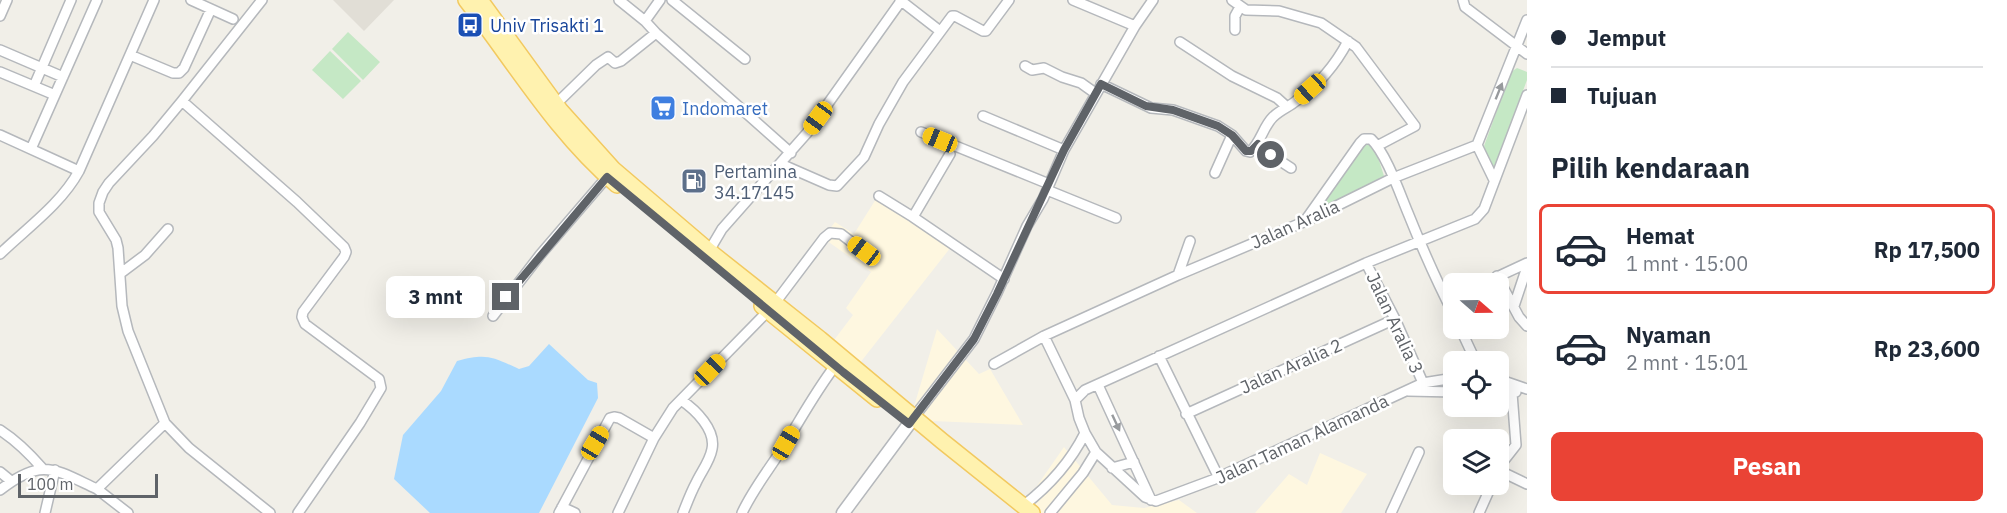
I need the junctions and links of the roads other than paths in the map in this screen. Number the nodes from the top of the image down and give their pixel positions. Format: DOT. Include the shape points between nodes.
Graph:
graph roads {
  1 [pos="7,0"];
  2 [pos="71,0"];
  3 [pos="97,0"];
  4 [pos="154,0"];
  5 [pos="191,0"];
  6 [pos="262,0"];
  7 [pos="619,0"];
  8 [pos="660,0"];
  9 [pos="672,0"];
  10 [pos="901,0"];
  11 [pos="1009,0"];
  12 [pos="1073,0"];
  13 [pos="1153,0"];
  14 [pos="1232,0"];
  15 [pos="1463,0"];
  16 [pos="475,2"];
  17 [pos="1240,7"];
  18 [pos="211,9"];
  19 [pos="0,16"];
  20 [pos="233,19"];
  21 [pos="1527,20"];
  22 [pos="645,21"];
  23 [pos="1135,26"];
  24 [pos="1235,30"];
  25 [pos="940,31"];
  26 [pos="495,32"];
  27 [pos="656,33"];
  28 [pos="1348,41"];
  29 [pos="1180,42"];
  30 [pos="1516,48"];
  31 [pos="0,50"];
  32 [pos="1527,54"];
  33 [pos="130,55"];
  34 [pos="745,59"];
  35 [pos="1025,66"];
  36 [pos="42,68"];
  37 [pos="0,72"];
  38 [pos="63,77"];
  39 [pos="1101,84"];
  40 [pos="33,86"];
  41 [pos="1095,93"];
  42 [pos="1527,95"];
  43 [pos="55,96"];
  44 [pos="182,101"];
  45 [pos="556,104"];
  46 [pos="1287,107"];
  47 [pos="983,116"];
  48 [pos="921,132"];
  49 [pos="0,135"];
  50 [pos="1232,135"];
  51 [pos="1258,144"];
  52 [pos="1477,145"];
  53 [pos="1377,146"];
  54 [pos="31,149"];
  55 [pos="1064,150"];
  56 [pos="790,153"];
  57 [pos="950,154"];
  58 [pos="782,164"];
  59 [pos="1292,168"];
  60 [pos="79,171"];
  61 [pos="1215,173"];
  62 [pos="607,177"];
  63 [pos="1393,178"];
  64 [pos="1494,180"];
  65 [pos="1048,187"];
  66 [pos="879,196"];
  67 [pos="913,217"];
  68 [pos="1116,218"];
  69 [pos="1306,220"];
  70 [pos="168,229"];
  71 [pos="1419,240"];
  72 [pos="1190,241"];
  73 [pos="709,251"];
  74 [pos="864,251"];
  75 [pos="0,254"];
  76 [pos="1366,263"];
  77 [pos="1527,265"];
  78 [pos="121,273"];
  79 [pos="1505,273"];
  80 [pos="1179,275"];
  81 [pos="1004,279"];
  82 [pos="1443,285"];
  83 [pos="1509,297"];
  84 [pos="1514,306"];
  85 [pos="772,307"];
  86 [pos="493,316"];
  87 [pos="1395,319"];
  88 [pos="1527,326"];
  89 [pos="1044,336"];
  90 [pos="1159,356"];
  91 [pos="994,364"];
  92 [pos="835,366"];
  93 [pos="1443,380"];
  94 [pos="1423,383"];
  95 [pos="1509,383"];
  96 [pos="1098,385"];
  97 [pos="1527,390"];
  98 [pos="1405,391"];
  99 [pos="1443,392"];
  100 [pos="1509,393"];
  101 [pos="1512,393"];
  102 [pos="681,400"];
  103 [pos="1075,400"];
  104 [pos="1186,414"];
  105 [pos="911,420"];
  106 [pos="165,423"];
  107 [pos="0,430"];
  108 [pos="1085,433"];
  109 [pos="654,438"];
  110 [pos="1096,452"];
  111 [pos="1419,452"];
  112 [pos="1509,453"];
  113 [pos="1134,462"];
  114 [pos="42,468"];
  115 [pos="1112,468"];
  116 [pos="55,470"];
  117 [pos="0,472"];
  118 [pos="1509,475"];
  119 [pos="1219,478"];
  120 [pos="11,481"];
  121 [pos="1527,484"];
  122 [pos="97,489"];
  123 [pos="0,490"];
  124 [pos="1044,490"];
  125 [pos="1487,495"];
  126 [pos="1151,501"];
  127 [pos="1057,502"];
  128 [pos="560,510"];
  129 [pos="1023,511"];
  130 [pos="45,513"];
  131 [pos="128,513"];
  132 [pos="270,513"];
  133 [pos="298,513"];
  134 [pos="575,513"];
  135 [pos="618,513"];
  136 [pos="683,513"];
  137 [pos="742,513"];
  138 [pos="843,513"];
  139 [pos="1050,513"];
  140 [pos="1391,513"];
  141 [pos="1479,513"];
  1 -- 19 [label="street"];
  2 -- 36 [label="street"];
  3 -- 38 [label="street"];
  4 -- 33 [label="street"];
  5 -- 18 [label="street"];
  6 -- 44 [label="street"];
  7 -- 22 [label="street"];
  8 -- 22 [label="street"];
  9 -- 34 [label="street"];
  10 -- 25 [label="street"];
  10 -- 56 [label="street" via="837,94"];
  11 -- 25 [label="street" via="986,31 954,15"];
  12 -- 23 [label="street"];
  13 -- 23 [label="street"];
  14 -- 17 [label="street"];
  15 -- 30 [label="street" via="1465,7"];
  16 -- 26 [label="main road"];
  17 -- 24 [label="street"];
  17 -- 28 [label="street" via="1313,20"];
  18 -- 20 [label="street"];
  18 -- 33 [label="street" via="179,73"];
  21 -- 30 [label="street"];
  22 -- 27 [label="street"];
  23 -- 39 [label="street"];
  25 -- 58 [label="street" via="903,82 864,157 837,186"];
  26 -- 45 [label="main road"];
  26 -- 62 [label="main road" via="549,114"];
  27 -- 45 [label="street" via="621,61 615,63 608,57 596,65"];
  27 -- 56 [label="street"];
  28 -- 46 [label="street" via="1334,65"];
  28 -- 53 [label="street" via="1368,61 1415,126"];
  29 -- 46 [label="street"];
  30 -- 32 [label="street"];
  52 -- 30 [label="street, one-way"];
  31 -- 36 [label="street"];
  33 -- 60 [label="street"];
  35 -- 41 [label="street" via="1032,70 1044,68"];
  36 -- 38 [label="street"];
  36 -- 40 [label="street"];
  37 -- 40 [label="street"];
  38 -- 43 [label="street"];
  39 -- 41 [label="street"];
  39 -- 50 [label="street" via="1146,106 1194,117"];
  40 -- 43 [label="street"];
  41 -- 55 [label="street"];
  42 -- 64 [label="street"];
  43 -- 54 [label="street"];
  44 -- 78 [label="street" via="109,183 99,203 99,212 116,240"];
  44 -- 133 [label="street" via="297,202 346,252 302,317 305,324 380,379 381,387"];
  45 -- 73 [label="main road" via="613,169"];
  46 -- 51 [label="street" via="1271,119"];
  47 -- 55 [label="street"];
  48 -- 65 [label="street"];
  49 -- 54 [label="street"];
  50 -- 51 [label="street" via="1246,151"];
  50 -- 61 [label="street"];
  51 -- 59 [label="street"];
  52 -- 63 [label="street, Jalan Aralia"];
  52 -- 64 [label="street"];
  53 -- 63 [label="street"];
  53 -- 69 [label="street" via="1371,139 1364,139"];
  54 -- 60 [label="street"];
  55 -- 65 [label="street"];
  56 -- 58 [label="street"];
  57 -- 67 [label="street"];
  58 -- 73 [label="street" via="722,229"];
  60 -- 75 [label="street" via="61,198"];
  62 -- 85 [label="main road"];
  62 -- 86 [label="street"];
  63 -- 69 [label="street, Jalan Aralia"];
  63 -- 71 [label="street"];
  64 -- 71 [label="street" via="1480,215"];
  65 -- 68 [label="street"];
  65 -- 81 [label="street"];
  66 -- 67 [label="street"];
  67 -- 81 [label="street"];
  69 -- 80 [label="street, Jalan Aralia"];
  70 -- 78 [label="street" via="145,255"];
  71 -- 76 [label="street"];
  71 -- 82 [label="street"];
  72 -- 80 [label="street"];
  73 -- 85 [label="main road"];
  74 -- 85 [label="street" via="841,234 830,233"];
  76 -- 87 [label="street, Jalan Aralia 3"];
  76 -- 90 [label="street"];
  77 -- 79 [label="street"];
  77 -- 84 [label="street"];
  78 -- 106 [label="street" via="128,331"];
  80 -- 89 [label="street, Jalan Aralia"];
  81 -- 105 [label="street" via="969,354"];
  83 -- 84 [label="street"];
  84 -- 88 [label="street"];
  85 -- 92 [label="main road"];
  85 -- 102 [label="street"];
  85 -- 105 [label="main road"];
  87 -- 94 [label="street, Jalan Aralia 3"];
  87 -- 104 [label="street, Jalan Aralia 2"];
  89 -- 91 [label="street, Jalan Aralia"];
  89 -- 103 [label="street"];
  90 -- 96 [label="street"];
  90 -- 104 [label="street"];
  92 -- 105 [label="main road"];
  92 -- 137 [label="street" via="801,414"];
  93 -- 94 [label="street, Jalan Taman Alamanda"];
  94 -- 98 [label="street, Jalan Taman Alamanda"];
  95 -- 97 [label="street"];
  96 -- 103 [label="street"];
  96 -- 113 [label="street, one-way"];
  97 -- 101 [label="street"];
  98 -- 99 [label="street"];
  98 -- 119 [label="street, Jalan Taman Alamanda"];
  100 -- 101 [label="street"];
  101 -- 112 [label="street" via="1515,445"];
  102 -- 109 [label="street"];
  102 -- 136 [label="street" via="697,413 713,441"];
  103 -- 108 [label="street"];
  104 -- 119 [label="street"];
  105 -- 129 [label="main road"];
  105 -- 138 [label="street"];
  106 -- 122 [label="street"];
  106 -- 132 [label="street" via="189,448"];
  107 -- 114 [label="street"];
  108 -- 110 [label="street"];
  108 -- 124 [label="street"];
  109 -- 128 [label="street" via="619,418 610,418"];
  109 -- 135 [label="street"];
  110 -- 115 [label="street"];
  110 -- 127 [label="street"];
  111 -- 140 [label="street"];
  113 -- 115 [label="street"];
  113 -- 126 [label="street"];
  114 -- 116 [label="street"];
  114 -- 120 [label="street"];
  115 -- 126 [label="street"];
  116 -- 122 [label="street"];
  116 -- 130 [label="street"];
  117 -- 120 [label="street"];
  118 -- 121 [label="street"];
  119 -- 126 [label="street, Jalan Taman Alamanda"];
  120 -- 123 [label="street"];
  122 -- 131 [label="street"];
  124 -- 127 [label="street"];
  124 -- 129 [label="street"];
  125 -- 141 [label="street"];
  127 -- 139 [label="street"];
  128 -- 134 [label="street"];
}
